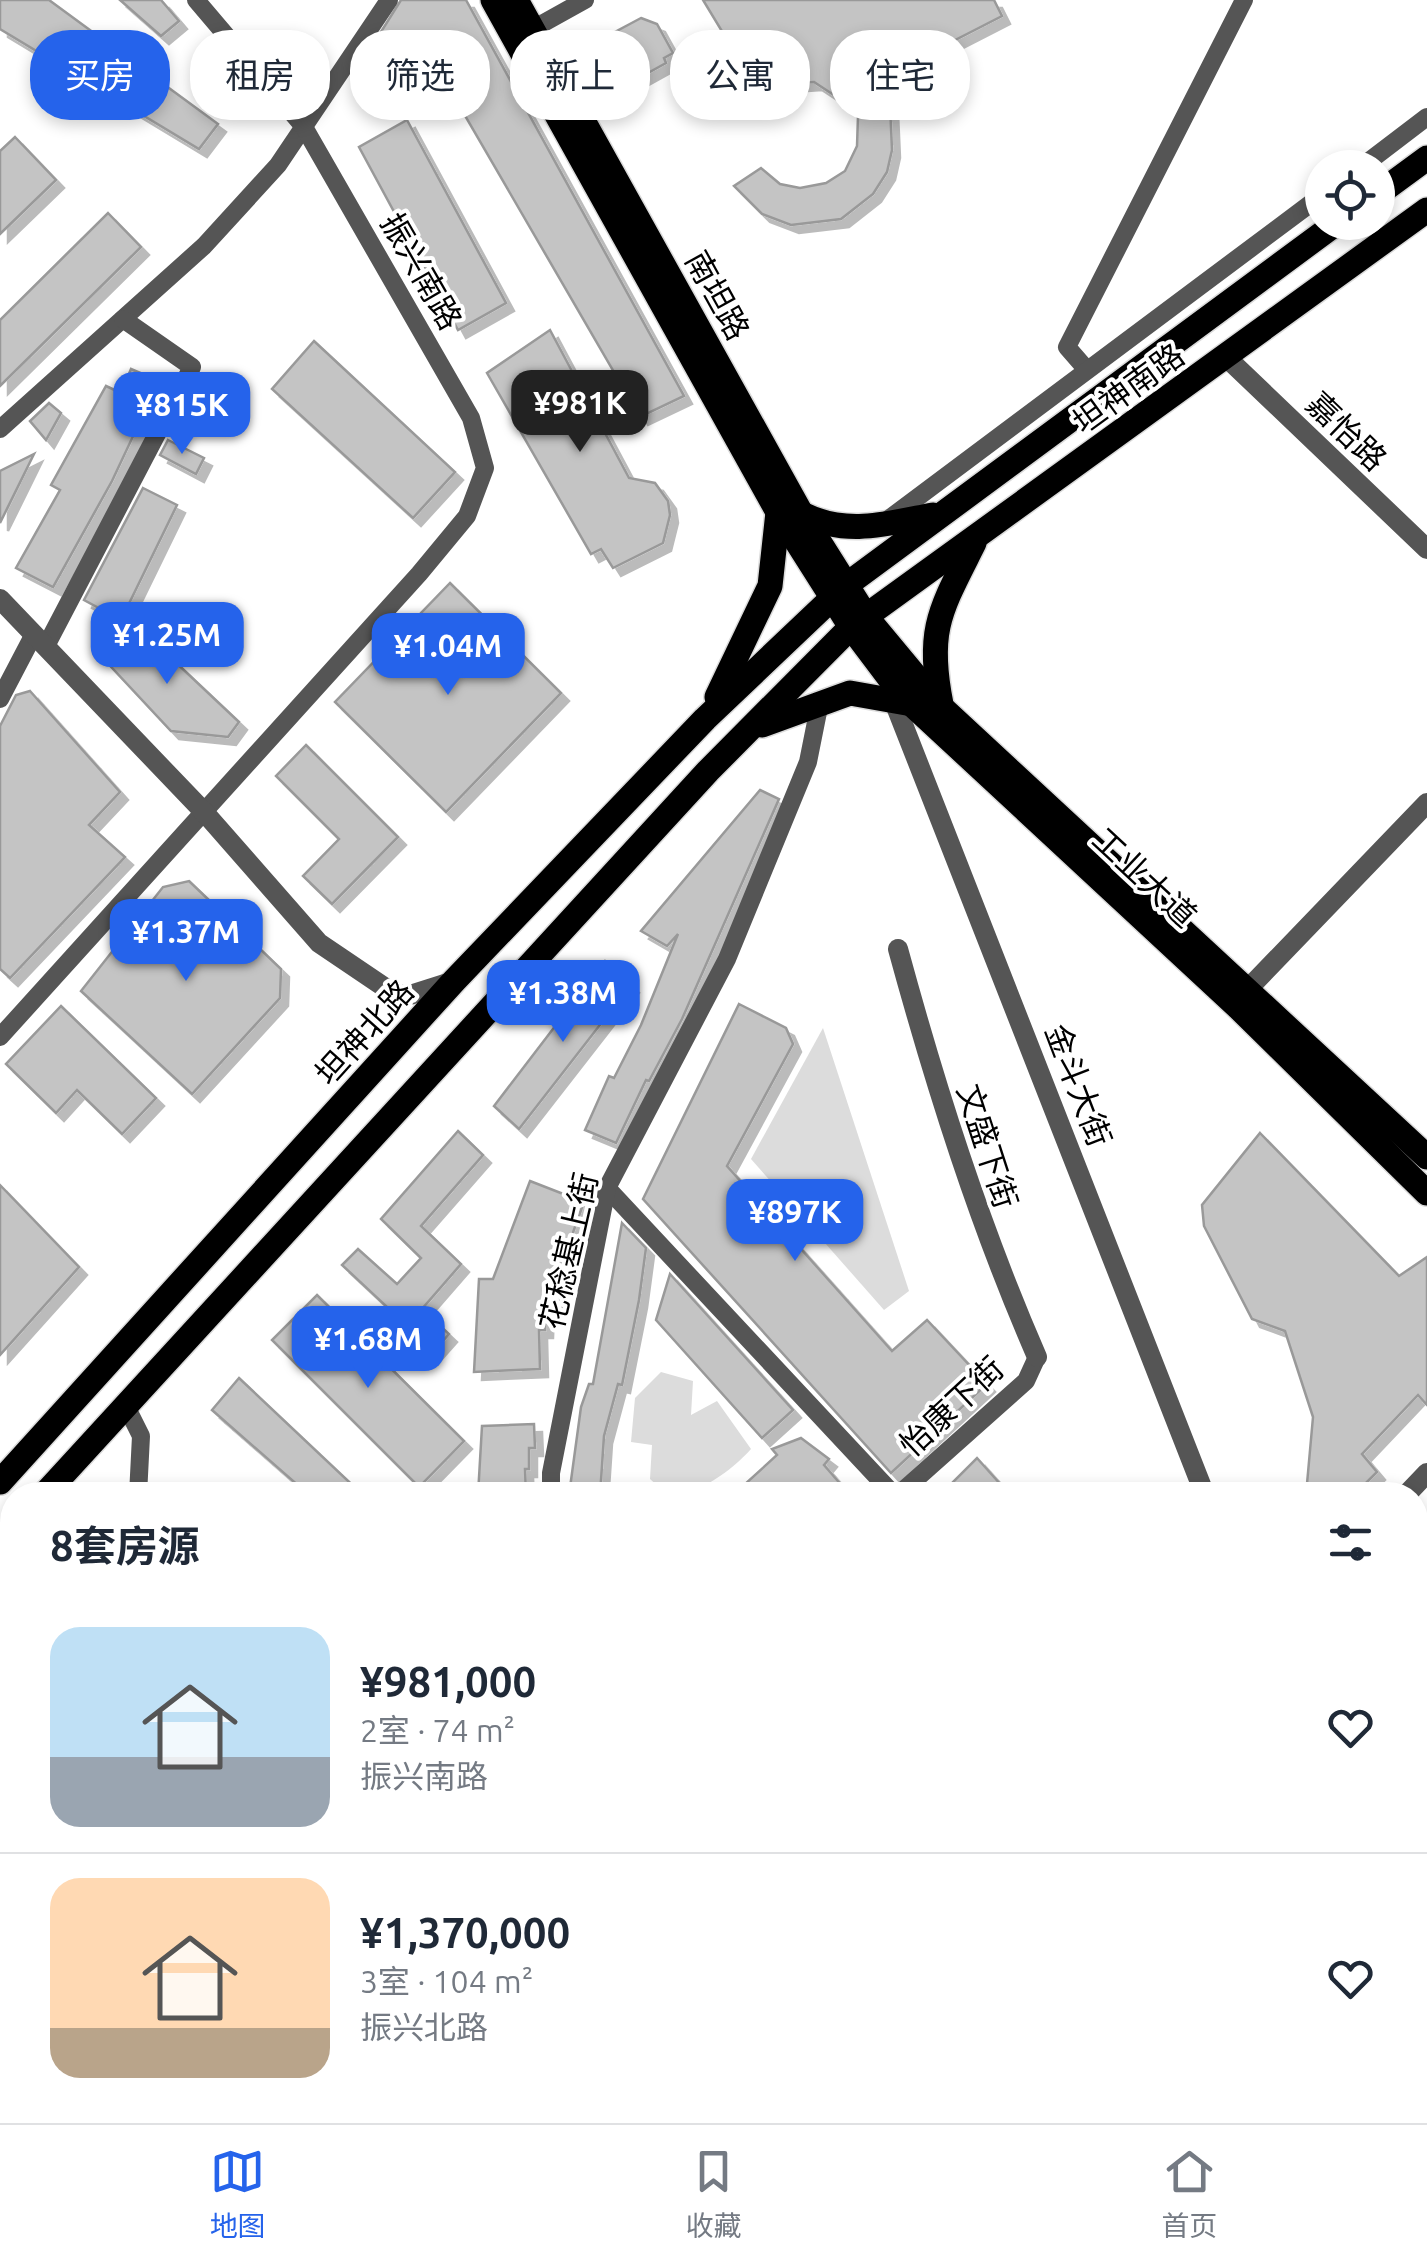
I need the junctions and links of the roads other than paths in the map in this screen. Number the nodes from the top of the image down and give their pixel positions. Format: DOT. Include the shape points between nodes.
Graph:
graph roads {
  1 [pos="196,0"];
  2 [pos="389,0"];
  3 [pos="493,0"];
  4 [pos="516,0"];
  5 [pos="585,0"];
  6 [pos="1244,0"];
  7 [pos="523,30"];
  8 [pos="525,30"];
  9 [pos="531,30"];
  10 [pos="1427,117"];
  11 [pos="574,120"];
  12 [pos="304,127"];
  13 [pos="1384,150"];
  14 [pos="1427,158"];
  15 [pos="1395,182"];
  16 [pos="1305,208"];
  17 [pos="1427,210"];
  18 [pos="1313,240"];
  19 [pos="123,318"];
  20 [pos="1226,357"];
  21 [pos="1088,370"];
  22 [pos="0,429"];
  23 [pos="789,512"];
  24 [pos="938,514"];
  25 [pos="880,526"];
  26 [pos="976,539"];
  27 [pos="1427,549"];
  28 [pos="839,592"];
  29 [pos="0,599"];
  30 [pos="859,622"];
  31 [pos="40,640"];
  32 [pos="0,699"];
  33 [pos="820,702"];
  34 [pos="902,702"];
  35 [pos="941,707"];
  36 [pos="705,719"];
  37 [pos="744,734"];
  38 [pos="1427,803"];
  39 [pos="206,813"];
  40 [pos="898,949"];
  41 [pos="454,981"];
  42 [pos="1247,990"];
  43 [pos="0,1037"];
  44 [pos="1427,1157"];
  45 [pos="607,1188"];
  46 [pos="1427,1194"];
  47 [pos="1037,1357"];
  48 [pos="126,1406"];
  49 [pos="0,1482"];
  50 [pos="56,1482"];
  51 [pos="139,1482"];
  52 [pos="551,1482"];
  53 [pos="884,1482"];
  54 [pos="911,1482"];
  55 [pos="1201,1482"];
  1 -- 12 [label="street, 振兴南路"];
  2 -- 12 [label="street"];
  3 -- 7 [label="main road, 南坦路"];
  4 -- 8 [label="main road, 南坦路"];
  5 -- 9 [label="street"];
  6 -- 21 [label="street" via="1067,347"];
  10 -- 13 [label="street"];
  11 -- 23 [label="main road, 南坦路"];
  12 -- 19 [label="street" via="286,157 204,246"];
  12 -- 39 [label="street, 振兴南路" via="472,418 486,468 467,516"];
  14 -- 15 [label="main road"];
  16 -- 21 [label="street"];
  17 -- 20 [label="main road, 坦神南路"];
  18 -- 24 [label="main road, 坦神南路"];
  19 -- 22 [label="street"];
  19 -- 31 [label="street" via="192,367"];
  20 -- 26 [label="main road, 坦神南路"];
  20 -- 27 [label="street, 嘉怡路"];
  21 -- 25 [label="street"];
  23 -- 25 [label="main road" via="836,527"];
  23 -- 28 [label="main road, 南坦路"];
  23 -- 36 [label="main road" via="759,617"];
  24 -- 25 [label="main road"];
  24 -- 28 [label="main road, 坦神南路"];
  26 -- 30 [label="main road, 坦神南路"];
  26 -- 35 [label="main road" via="935,626"];
  28 -- 30 [label="main road, 南坦路"];
  28 -- 36 [label="main road, 坦神北路"];
  29 -- 31 [label="street"];
  30 -- 34 [label="main road, 工业大道"];
  30 -- 35 [label="main road"];
  30 -- 37 [label="main road"];
  31 -- 32 [label="street"];
  31 -- 39 [label="street"];
  33 -- 34 [label="main road" via="850,693"];
  33 -- 37 [label="main road"];
  33 -- 45 [label="street, 花稔基上街" via="808,762 727,960"];
  34 -- 46 [label="main road, 工业大道" via="1237,1006"];
  34 -- 55 [label="street, 金斗大街"];
  35 -- 42 [label="main road"];
  36 -- 41 [label="main road, 坦神北路"];
  37 -- 48 [label="main road"];
  38 -- 42 [label="street"];
  39 -- 41 [label="street" via="319,943 364,977 410,995"];
  39 -- 43 [label="street, 振兴南路"];
  40 -- 47 [label="street, 文盛下街" via="994,1258"];
  41 -- 49 [label="main road, 坦神北路"];
  42 -- 44 [label="main road"];
  45 -- 52 [label="street, 花稔基上街"];
  45 -- 53 [label="street"];
  47 -- 54 [label="street, 怡康下街" via="1026,1381"];
  48 -- 50 [label="main road"];
  48 -- 51 [label="street" via="141,1436"];
}
